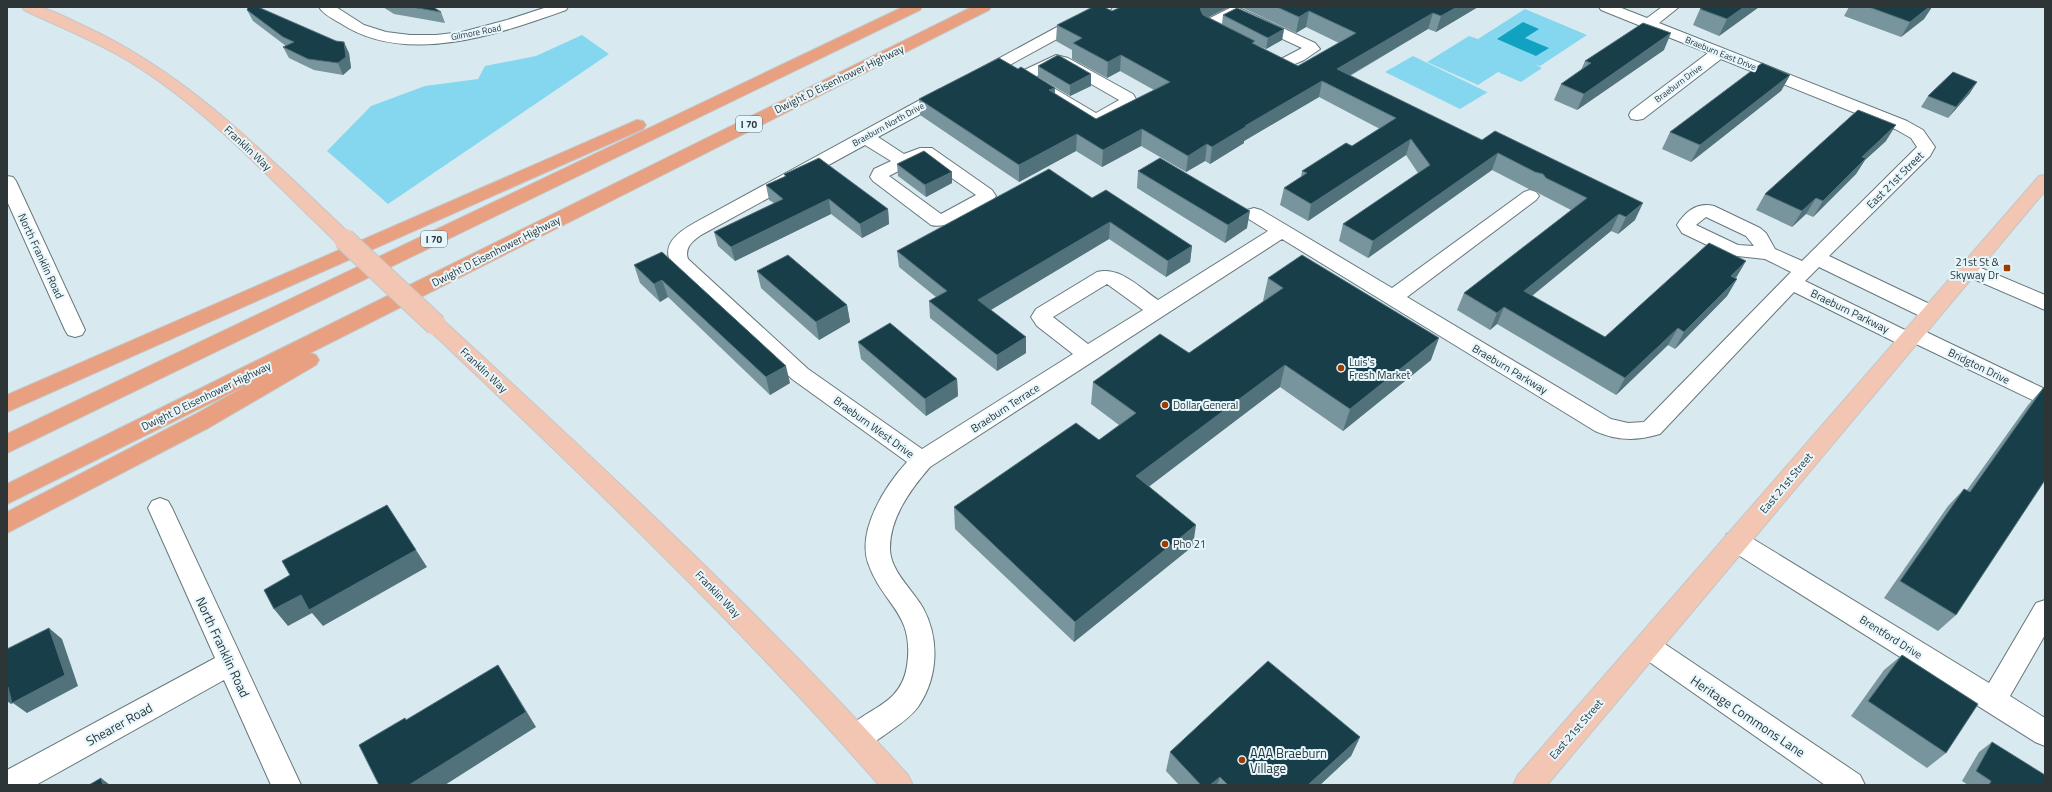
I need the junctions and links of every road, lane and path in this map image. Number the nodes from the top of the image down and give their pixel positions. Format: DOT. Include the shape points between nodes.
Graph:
graph roads {
  1 [pos="29,7"];
  2 [pos="326,7"];
  3 [pos="561,7"];
  4 [pos="915,7"];
  5 [pos="984,7"];
  6 [pos="1105,7"];
  7 [pos="1606,7"];
  8 [pos="1672,7"];
  9 [pos="1230,9"];
  10 [pos="1648,24"];
  11 [pos="860,33"];
  12 [pos="1029,47"];
  13 [pos="1720,52"];
  14 [pos="1007,60"];
  15 [pos="1054,61"];
  16 [pos="1029,73"];
  17 [pos="1636,114"];
  18 [pos="865,137"];
  19 [pos="1922,139"];
  20 [pos="903,161"];
  21 [pos="2045,180"];
  22 [pos="7,181"];
  23 [pos="1530,196"];
  24 [pos="1254,214"];
  25 [pos="1282,231"];
  26 [pos="514,242"];
  27 [pos="677,249"];
  28 [pos="1768,253"];
  29 [pos="1969,269"];
  30 [pos="1804,270"];
  31 [pos="1392,298"];
  32 [pos="2045,303"];
  33 [pos="1158,310"];
  34 [pos="1931,313"];
  35 [pos="75,330"];
  36 [pos="1911,337"];
  37 [pos="1088,355"];
  38 [pos="2045,398"];
  39 [pos="7,404"];
  40 [pos="1630,433"];
  41 [pos="7,444"];
  42 [pos="922,462"];
  43 [pos="7,495"];
  44 [pos="160,508"];
  45 [pos="7,523"];
  46 [pos="1736,541"];
  47 [pos="2045,611"];
  48 [pos="1646,646"];
  49 [pos="230,663"];
  50 [pos="1992,701"];
  51 [pos="2045,733"];
  52 [pos="857,738"];
  53 [pos="8,785"];
  54 [pos="286,785"];
  55 [pos="898,785"];
  56 [pos="1528,785"];
  57 [pos="1850,785"];
  1 -- 52 [label="main road, Franklin Way, bridge" via="104,41 136,59 184,92 222,123 673,548"];
  2 -- 3 [label="street, Gilmore Road" via="360,28 388,36 424,39 465,36 506,26"];
  4 -- 11 [label="highway, I 70"];
  5 -- 26 [label="highway, Dwight D Eisenhower Highway / I 70"];
  6 -- 12 [label="street, Braeburn North Drive"];
  7 -- 10 [label="street, Braeburn East Drive"];
  8 -- 10 [label="street"];
  9 -- 9 [label="street" via="1309,46 1312,49 1298,58 1281,64 1207,26"];
  10 -- 13 [label="street, Braeburn East Drive"];
  11 -- 39 [label="highway" via="624,130"];
  11 -- 41 [label="highway, I 70"];
  12 -- 14 [label="street, Braeburn North Drive"];
  12 -- 15 [label="street"];
  13 -- 17 [label="street, Braeburn Drive"];
  13 -- 19 [label="street, Braeburn East Drive" via="1901,125"];
  14 -- 16 [label="street"];
  14 -- 18 [label="street, Braeburn North Drive"];
  15 -- 16 [label="street"];
  15 -- 16 [label="street" via="1062,61 1129,101 1099,118 1093,118 1026,78"];
  18 -- 20 [label="street"];
  18 -- 27 [label="street, Braeburn North Drive" via="684,238"];
  19 -- 30 [label="street, East 21st Street" via="1926,147 1924,152"];
  20 -- 20 [label="street" via="926,152 987,196 938,221 879,177 880,173"];
  21 -- 29 [label="main road, East 21st Street"];
  22 -- 35 [label="street, North Franklin Road"];
  23 -- 31 [label="street"];
  24 -- 25 [label="street, Braeburn Parkway"];
  25 -- 31 [label="street, Braeburn Parkway"];
  25 -- 33 [label="street, Braeburn Terrace"];
  26 -- 43 [label="highway, Dwight D Eisenhower Highway / I 70"];
  26 -- 45 [label="highway" via="202,421"];
  27 -- 42 [label="street, Braeburn West Drive" via="680,262 800,374"];
  28 -- 30 [label="street"];
  29 -- 32 [label="street"];
  29 -- 34 [label="main road, East 21st Street"];
  30 -- 34 [label="street"];
  30 -- 36 [label="street, Braeburn Parkway"];
  30 -- 40 [label="street, East 21st Street" via="1652,428"];
  31 -- 40 [label="street, Braeburn Parkway" via="1603,425"];
  33 -- 37 [label="street, Braeburn Terrace"];
  33 -- 37 [label="street" via="1110,277 1104,277 1043,314 1041,317 1044,321"];
  34 -- 36 [label="main road, East 21st Street"];
  36 -- 38 [label="street, Bridgton Drive"];
  36 -- 46 [label="main road, East 21st Street"];
  37 -- 42 [label="street, Braeburn Terrace"];
  42 -- 52 [label="street, Braeburn West Drive" via="898,491 877,545 881,564 918,624 922,660 914,687 903,704"];
  44 -- 49 [label="street, North Franklin Road"];
  46 -- 48 [label="main road, East 21st Street"];
  46 -- 50 [label="street, Brentford Drive"];
  47 -- 50 [label="street"];
  48 -- 56 [label="main road, East 21st Street"];
  48 -- 57 [label="street, Heritage Commons Lane"];
  49 -- 53 [label="street, Shearer Road"];
  49 -- 54 [label="street, North Franklin Road"];
  50 -- 51 [label="street, Brentford Drive"];
  52 -- 55 [label="main road, Franklin Way"];
}
